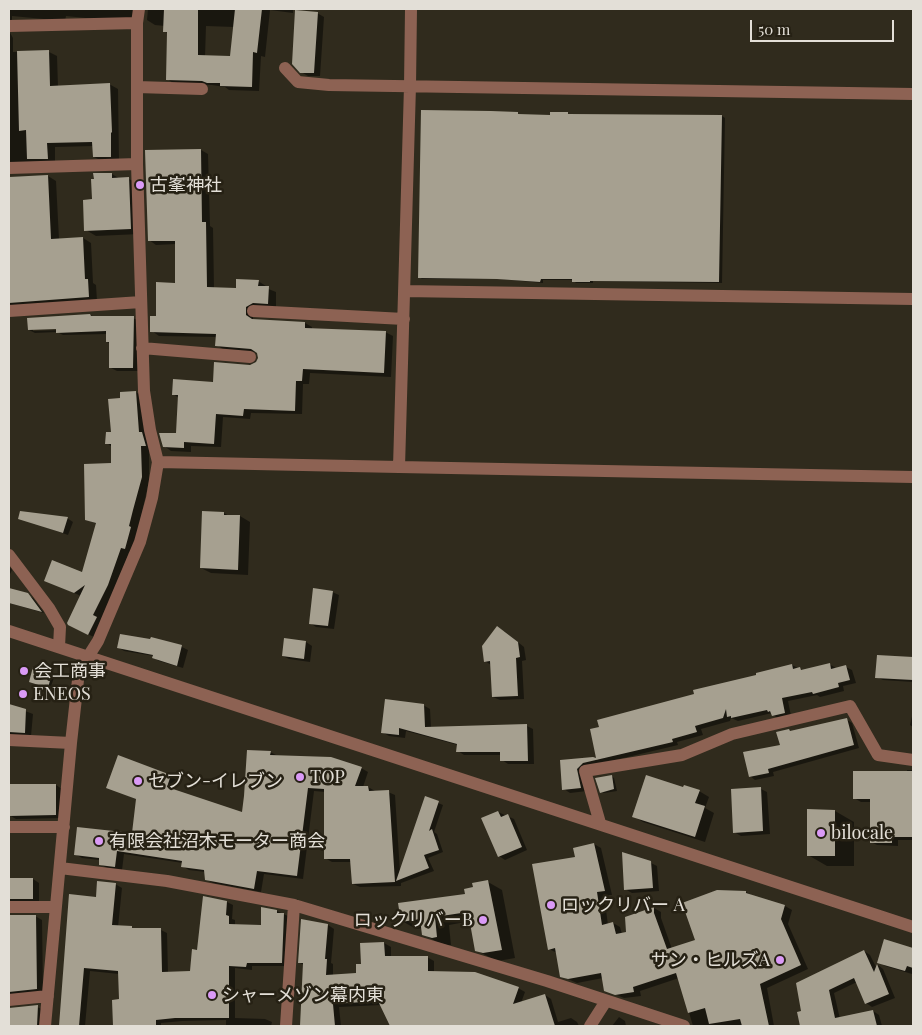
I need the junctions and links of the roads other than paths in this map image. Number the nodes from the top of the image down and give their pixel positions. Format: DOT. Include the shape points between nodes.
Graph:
graph roads {
  1 [pos="139,9"];
  2 [pos="411,9"];
  3 [pos="137,23"];
  4 [pos="9,26"];
  5 [pos="285,68"];
  6 [pos="410,86"];
  7 [pos="137,87"];
  8 [pos="202,89"];
  9 [pos="913,94"];
  10 [pos="137,164"];
  11 [pos="9,168"];
  12 [pos="404,291"];
  13 [pos="913,300"];
  14 [pos="141,302"];
  15 [pos="9,310"];
  16 [pos="253,311"];
  17 [pos="404,319"];
  18 [pos="142,348"];
  19 [pos="250,357"];
  20 [pos="158,462"];
  21 [pos="399,467"];
  22 [pos="913,477"];
  23 [pos="9,555"];
  24 [pos="9,631"];
  25 [pos="59,647"];
  26 [pos="87,657"];
  27 [pos="9,740"];
  28 [pos="71,743"];
  29 [pos="913,760"];
  30 [pos="600,823"];
  31 [pos="9,827"];
  32 [pos="64,827"];
  33 [pos="60,868"];
  34 [pos="294,905"];
  35 [pos="9,907"];
  36 [pos="56,907"];
  37 [pos="913,927"];
  38 [pos="48,996"];
  39 [pos="9,1000"];
  40 [pos="606,1001"];
  41 [pos="45,1026"];
  42 [pos="286,1026"];
  43 [pos="590,1026"];
  44 [pos="684,1026"];
  1 -- 3 [label="street"];
  2 -- 6 [label="street"];
  3 -- 4 [label="street"];
  3 -- 7 [label="street"];
  5 -- 6 [label="street" via="298,82"];
  6 -- 9 [label="street"];
  6 -- 12 [label="street"];
  7 -- 8 [label="street"];
  7 -- 10 [label="street"];
  10 -- 11 [label="street"];
  10 -- 14 [label="street"];
  12 -- 13 [label="street"];
  12 -- 17 [label="street"];
  14 -- 15 [label="street"];
  14 -- 18 [label="street"];
  16 -- 17 [label="street"];
  17 -- 21 [label="street"];
  18 -- 19 [label="street"];
  18 -- 20 [label="street" via="144,392"];
  20 -- 21 [label="street"];
  20 -- 26 [label="street" via="140,542 98,641"];
  21 -- 22 [label="street"];
  23 -- 25 [label="street" via="60,627"];
  24 -- 25 [label="street"];
  25 -- 26 [label="street"];
  26 -- 28 [label="street" via="79,671"];
  26 -- 30 [label="street"];
  27 -- 28 [label="street"];
  28 -- 32 [label="street"];
  29 -- 30 [label="street" via="878,755 850,706 732,734 682,755 585,771"];
  30 -- 37 [label="street"];
  31 -- 32 [label="street"];
  32 -- 33 [label="street"];
  33 -- 34 [label="street" via="168,881"];
  33 -- 36 [label="street"];
  34 -- 40 [label="street"];
  34 -- 42 [label="street"];
  35 -- 36 [label="street"];
  36 -- 38 [label="street"];
  38 -- 39 [label="street"];
  38 -- 41 [label="street"];
  40 -- 43 [label="street"];
  40 -- 44 [label="street"];
}
